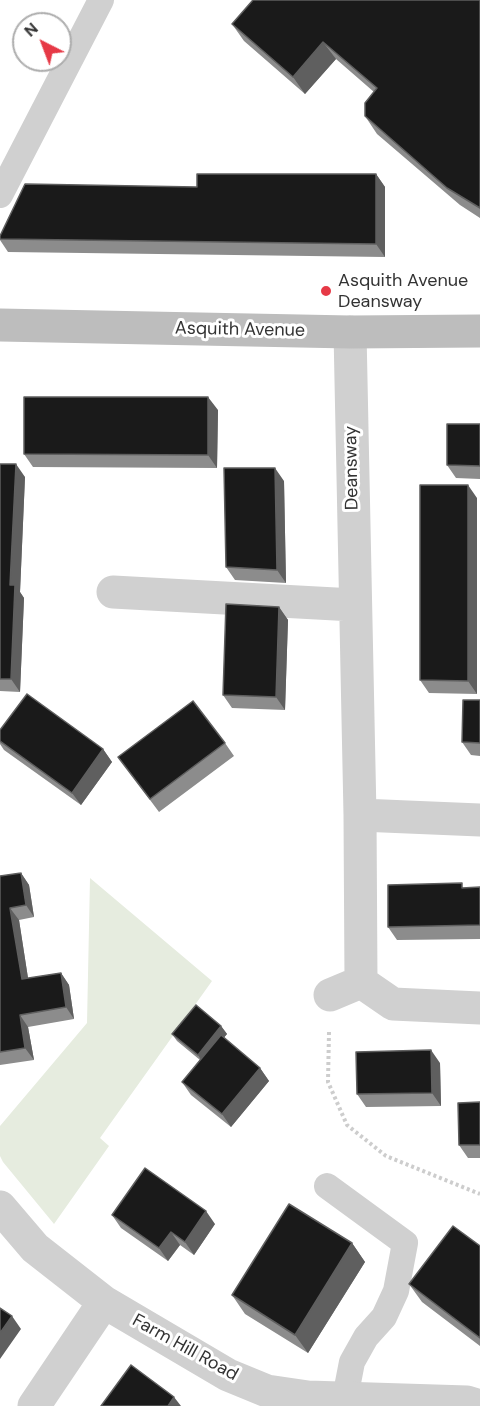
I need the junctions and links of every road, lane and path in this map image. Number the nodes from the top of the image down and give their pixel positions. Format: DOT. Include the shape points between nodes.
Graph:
graph roads {
  1 [pos="101,0"];
  2 [pos="0,195"];
  3 [pos="0,325"];
  4 [pos="480,331"];
  5 [pos="350,332"];
  6 [pos="113,592"];
  7 [pos="354,605"];
  8 [pos="360,815"];
  9 [pos="480,820"];
  10 [pos="361,982"];
  11 [pos="330,995"];
  12 [pos="480,1008"];
  13 [pos="327,1186"];
  14 [pos="480,1194"];
  15 [pos="0,1207"];
  16 [pos="104,1302"];
  17 [pos="345,1398"];
  18 [pos="34,1406"];
  19 [pos="480,1406"];
  1 -- 2 [label="lane"];
  3 -- 5 [label="main road, Asquith Avenue"];
  4 -- 5 [label="main road, Asquith Avenue"];
  5 -- 7 [label="street, Deansway"];
  6 -- 7 [label="street"];
  7 -- 8 [label="street, Deansway"];
  8 -- 9 [label="street"];
  8 -- 10 [label="street, Deansway"];
  10 -- 11 [label="street"];
  10 -- 12 [label="street" via="393,1004"];
  11 -- 14 [label="path" via="328,1082 347,1125 386,1156"];
  13 -- 17 [label="lane" via="405,1243 396,1291 384,1317 366,1337 352,1362"];
  15 -- 16 [label="street, Farm Hill Road" via="35,1248"];
  16 -- 17 [label="street, Farm Hill Road" via="238,1379 267,1390"];
  16 -- 18 [label="street"];
  17 -- 19 [label="street, Farm Hill Road" via="467,1402"];
}
